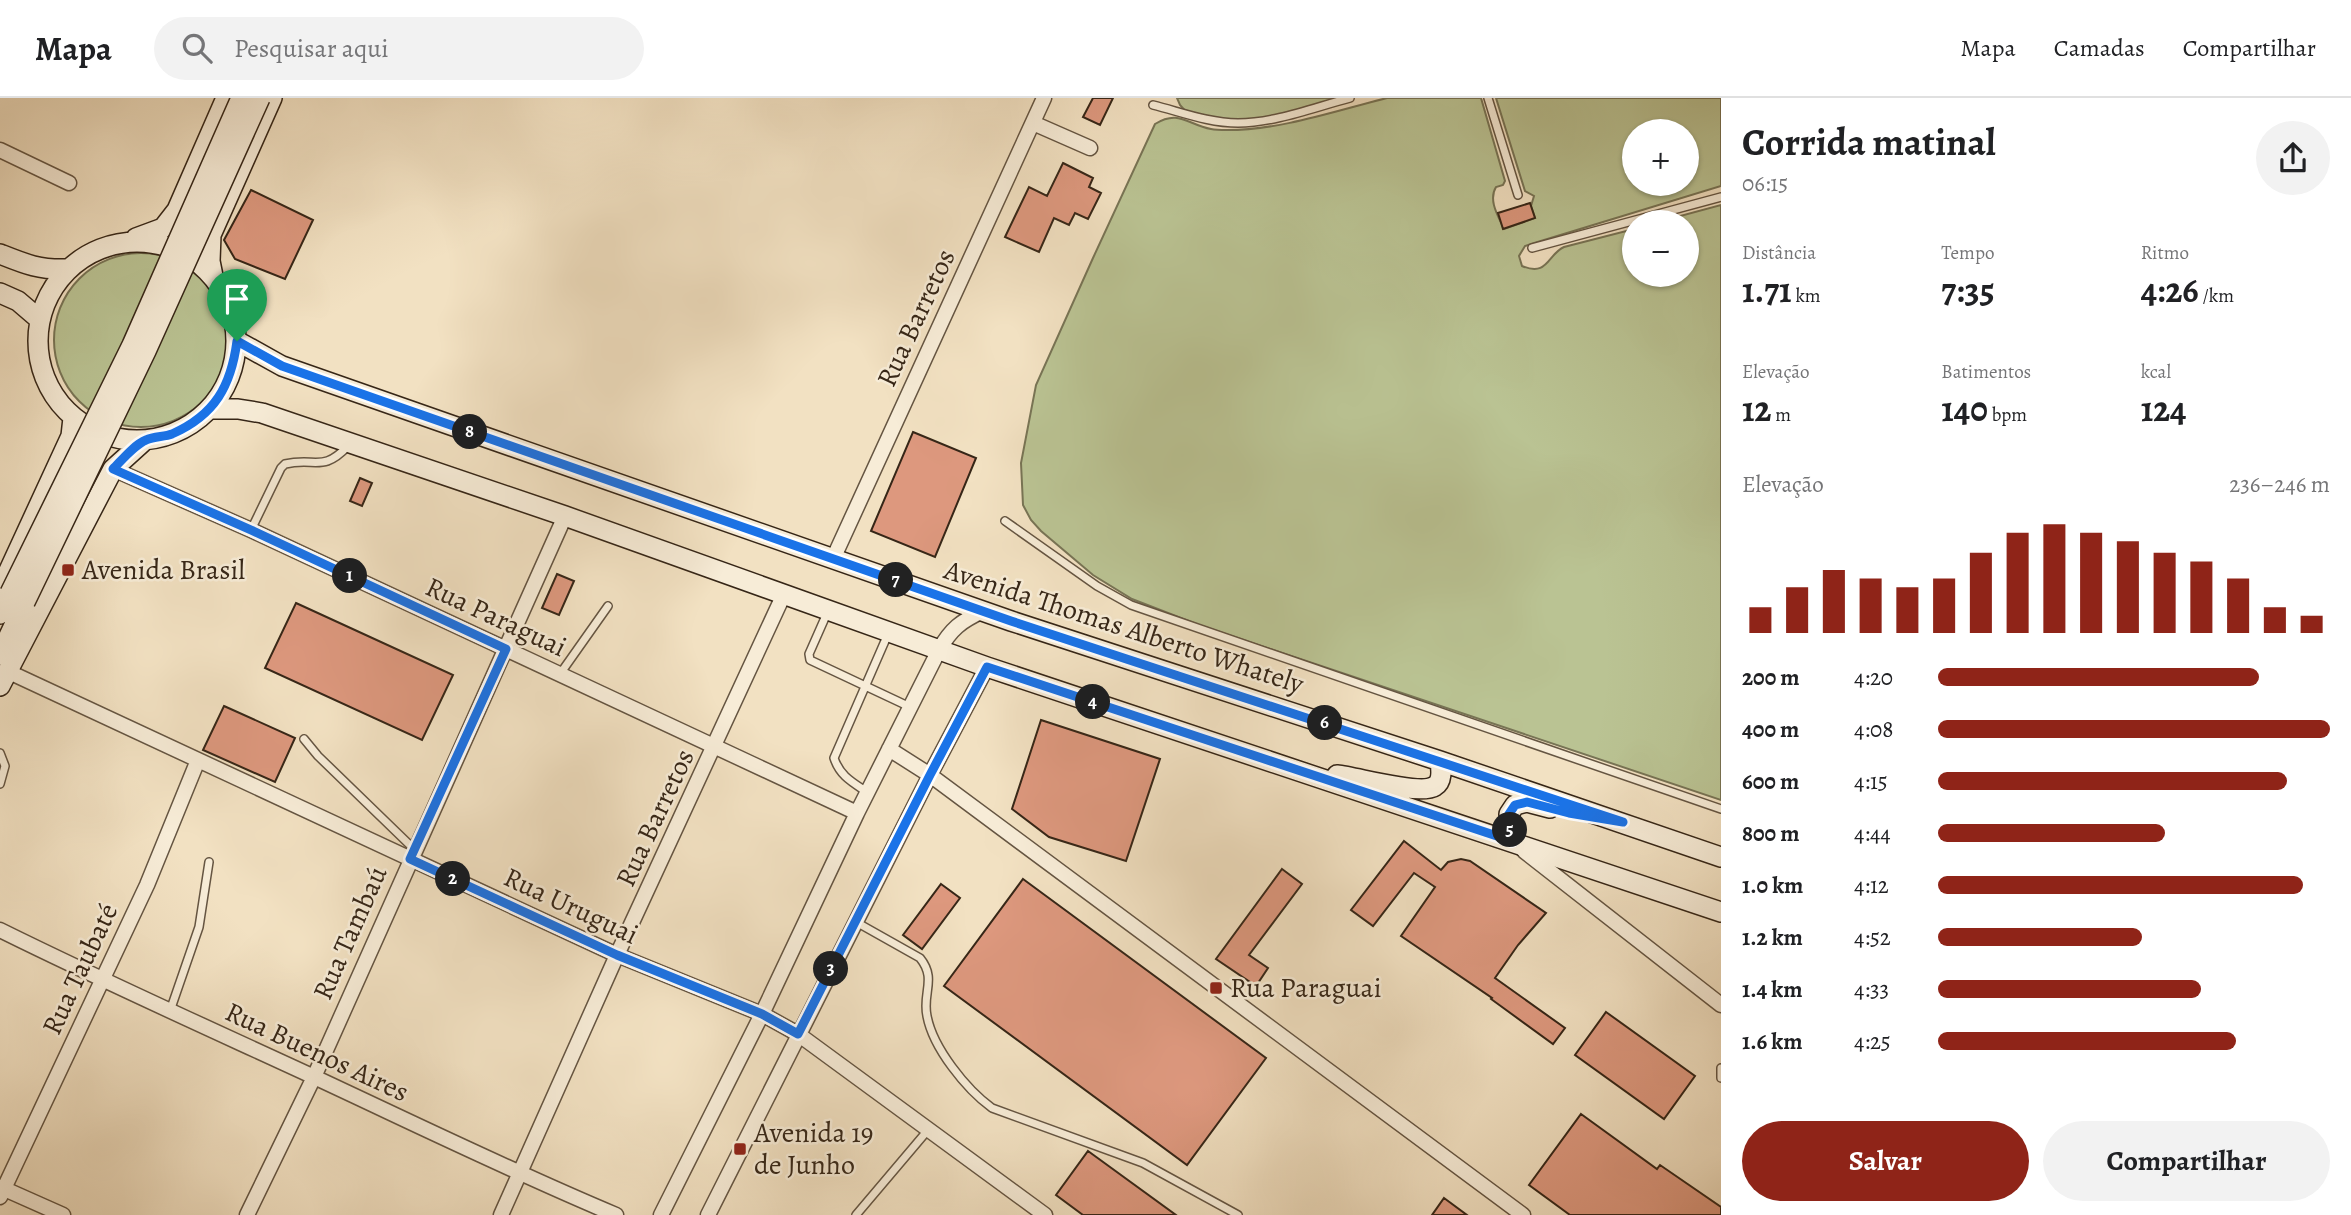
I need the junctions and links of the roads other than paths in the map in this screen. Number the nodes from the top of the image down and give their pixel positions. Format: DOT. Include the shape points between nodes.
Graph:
graph roads {
  1 [pos="226,98"];
  2 [pos="241,98"];
  3 [pos="260,98"];
  4 [pos="272,98"];
  5 [pos="1044,98"];
  6 [pos="1350,98"];
  7 [pos="1488,98"];
  8 [pos="1153,105"];
  9 [pos="1033,123"];
  10 [pos="1090,148"];
  11 [pos="0,150"];
  12 [pos="69,183"];
  13 [pos="1518,195"];
  14 [pos="1721,197"];
  15 [pos="118,243"];
  16 [pos="1532,248"];
  17 [pos="0,254"];
  18 [pos="67,269"];
  19 [pos="213,276"];
  20 [pos="0,293"];
  21 [pos="39,319"];
  22 [pos="237,341"];
  23 [pos="209,409"];
  24 [pos="73,418"];
  25 [pos="145,440"];
  26 [pos="350,443"];
  27 [pos="113,469"];
  28 [pos="565,516"];
  29 [pos="1005,521"];
  30 [pos="251,530"];
  31 [pos="833,559"];
  32 [pos="784,594"];
  33 [pos="12,595"];
  34 [pos="608,606"];
  35 [pos="828,610"];
  36 [pos="983,611"];
  37 [pos="0,614"];
  38 [pos="889,632"];
  39 [pos="506,649"];
  40 [pos="939,650"];
  41 [pos="987,667"];
  42 [pos="3,671"];
  43 [pos="560,674"];
  44 [pos="866,685"];
  45 [pos="911,707"];
  46 [pos="304,739"];
  47 [pos="715,747"];
  48 [pos="889,749"];
  49 [pos="0,753"];
  50 [pos="198,760"];
  51 [pos="1440,761"];
  52 [pos="1291,769"];
  53 [pos="930,775"];
  54 [pos="0,784"];
  55 [pos="867,792"];
  56 [pos="1721,809"];
  57 [pos="857,813"];
  58 [pos="1623,822"];
  59 [pos="1512,841"];
  60 [pos="412,854"];
  61 [pos="1721,857"];
  62 [pos="209,862"];
  63 [pos="1721,912"];
  64 [pos="855,922"];
  65 [pos="0,930"];
  66 [pos="617,955"];
  67 [pos="101,980"];
  68 [pos="1721,1005"];
  69 [pos="169,1011"];
  70 [pos="762,1014"];
  71 [pos="798,1034"];
  72 [pos="1721,1068"];
  73 [pos="314,1077"];
  74 [pos="1721,1078"];
  75 [pos="928,1129"];
  76 [pos="520,1174"];
  77 [pos="1,1191"];
  78 [pos="63,1215"];
  79 [pos="247,1215"];
  80 [pos="501,1215"];
  81 [pos="616,1215"];
  82 [pos="661,1215"];
  83 [pos="708,1215"];
  84 [pos="856,1215"];
  85 [pos="1045,1215"];
  86 [pos="1238,1215"];
  87 [pos="1523,1215"];
  1 -- 15 [label="main road" via="170,220 154,233"];
  2 -- 33 [label="main road, bridge" via="132,345"];
  3 -- 33 [label="main road, bridge" via="146,351"];
  4 -- 19 [label="main road" via="211,235"];
  5 -- 9 [label="street, Rua Barretos"];
  6 -- 8 [label="lane" via="1240,123"];
  7 -- 13 [label="lane"];
  9 -- 10 [label="street"];
  9 -- 31 [label="street, Rua Barretos"];
  11 -- 12 [label="street"];
  14 -- 16 [label="lane"];
  15 -- 18 [label="main road" via="90,252"];
  15 -- 19 [label="main road" via="144,241 170,247"];
  17 -- 18 [label="main road" via="31,267"];
  18 -- 21 [label="main road" via="49,292"];
  19 -- 22 [label="main road" via="226,296"];
  20 -- 21 [label="main road"];
  21 -- 24 [label="main road" via="36,346 42,373 54,398"];
  22 -- 23 [label="main road" via="225,389"];
  22 -- 31 [label="main road, Avenida Thomas Alberto Whately" via="282,366"];
  23 -- 25 [label="main road" via="191,425"];
  23 -- 26 [label="main road" via="262,413"];
  24 -- 25 [label="main road" via="97,433"];
  24 -- 33 [label="main road" via="71,436"];
  25 -- 27 [label="main road"];
  26 -- 28 [label="main road"];
  26 -- 30 [label="lane" via="325,463 285,464"];
  27 -- 30 [label="street, Rua Paraguai"];
  27 -- 42 [label="main road"];
  28 -- 32 [label="main road"];
  28 -- 39 [label="street, Rua Tambaú"];
  29 -- 56 [label="lane" via="1132,605"];
  30 -- 39 [label="street, Rua Paraguai"];
  31 -- 36 [label="main road, Avenida Thomas Alberto Whately"];
  32 -- 35 [label="main road"];
  32 -- 47 [label="street, Rua Barretos"];
  33 -- 37 [label="main road"];
  33 -- 42 [label="main road"];
  34 -- 43 [label="lane"];
  35 -- 38 [label="main road"];
  35 -- 44 [label="lane" via="810,660"];
  36 -- 40 [label="street" via="962,621"];
  36 -- 51 [label="main road, Avenida Thomas Alberto Whately"];
  38 -- 40 [label="main road"];
  38 -- 44 [label="lane"];
  39 -- 43 [label="street, Rua Paraguai"];
  39 -- 60 [label="street, Rua Tambaú"];
  40 -- 41 [label="main road"];
  40 -- 45 [label="street"];
  41 -- 52 [label="main road"];
  41 -- 53 [label="street"];
  42 -- 50 [label="street, Rua Uruguai"];
  43 -- 47 [label="street, Rua Paraguai"];
  44 -- 45 [label="lane"];
  44 -- 55 [label="lane" via="834,758 845,778"];
  45 -- 48 [label="street"];
  46 -- 60 [label="lane"];
  47 -- 57 [label="street, Rua Paraguai"];
  47 -- 66 [label="street, Rua Barretos"];
  48 -- 53 [label="street"];
  48 -- 55 [label="street"];
  49 -- 54 [label="lane" via="5,772"];
  50 -- 60 [label="street, Rua Uruguai"];
  50 -- 67 [label="street, Rua Taubaté" via="147,885"];
  51 -- 52 [label="main road" via="1440,780 1434,786 1411,790"];
  51 -- 58 [label="main road, Avenida Thomas Alberto Whately"];
  52 -- 59 [label="main road"];
  53 -- 64 [label="street"];
  53 -- 87 [label="street"];
  55 -- 57 [label="street"];
  57 -- 70 [label="street"];
  58 -- 59 [label="main road" via="1527,802 1515,805 1509,814"];
  58 -- 61 [label="main road, Avenida Thomas Alberto Whately"];
  59 -- 63 [label="main road"];
  59 -- 68 [label="street"];
  60 -- 66 [label="street, Rua Uruguai"];
  60 -- 73 [label="street, Rua Tambaú"];
  62 -- 69 [label="lane" via="199,927"];
  64 -- 71 [label="street"];
  64 -- 86 [label="lane" via="926,965 930,976 926,1014 935,1039 975,1095 992,1108 1143,1163"];
  65 -- 67 [label="street, Rua Buenos Aires"];
  66 -- 70 [label="street, Rua Uruguai"];
  66 -- 76 [label="street, Rua Barretos"];
  67 -- 69 [label="street, Rua Buenos Aires"];
  67 -- 77 [label="street, Rua Taubaté"];
  69 -- 73 [label="street, Rua Buenos Aires"];
  70 -- 71 [label="street, Rua Uruguai"];
  70 -- 82 [label="street"];
  71 -- 75 [label="street, Rua Uruguai"];
  71 -- 83 [label="street"];
  72 -- 74 [label="lane"];
  73 -- 76 [label="street, Rua Buenos Aires"];
  73 -- 79 [label="street, Rua Tambaú"];
  75 -- 84 [label="lane"];
  75 -- 85 [label="street, Rua Uruguai"];
  76 -- 80 [label="street, Rua Barretos"];
  76 -- 81 [label="street, Rua Buenos Aires"];
  77 -- 78 [label="street"];
}
